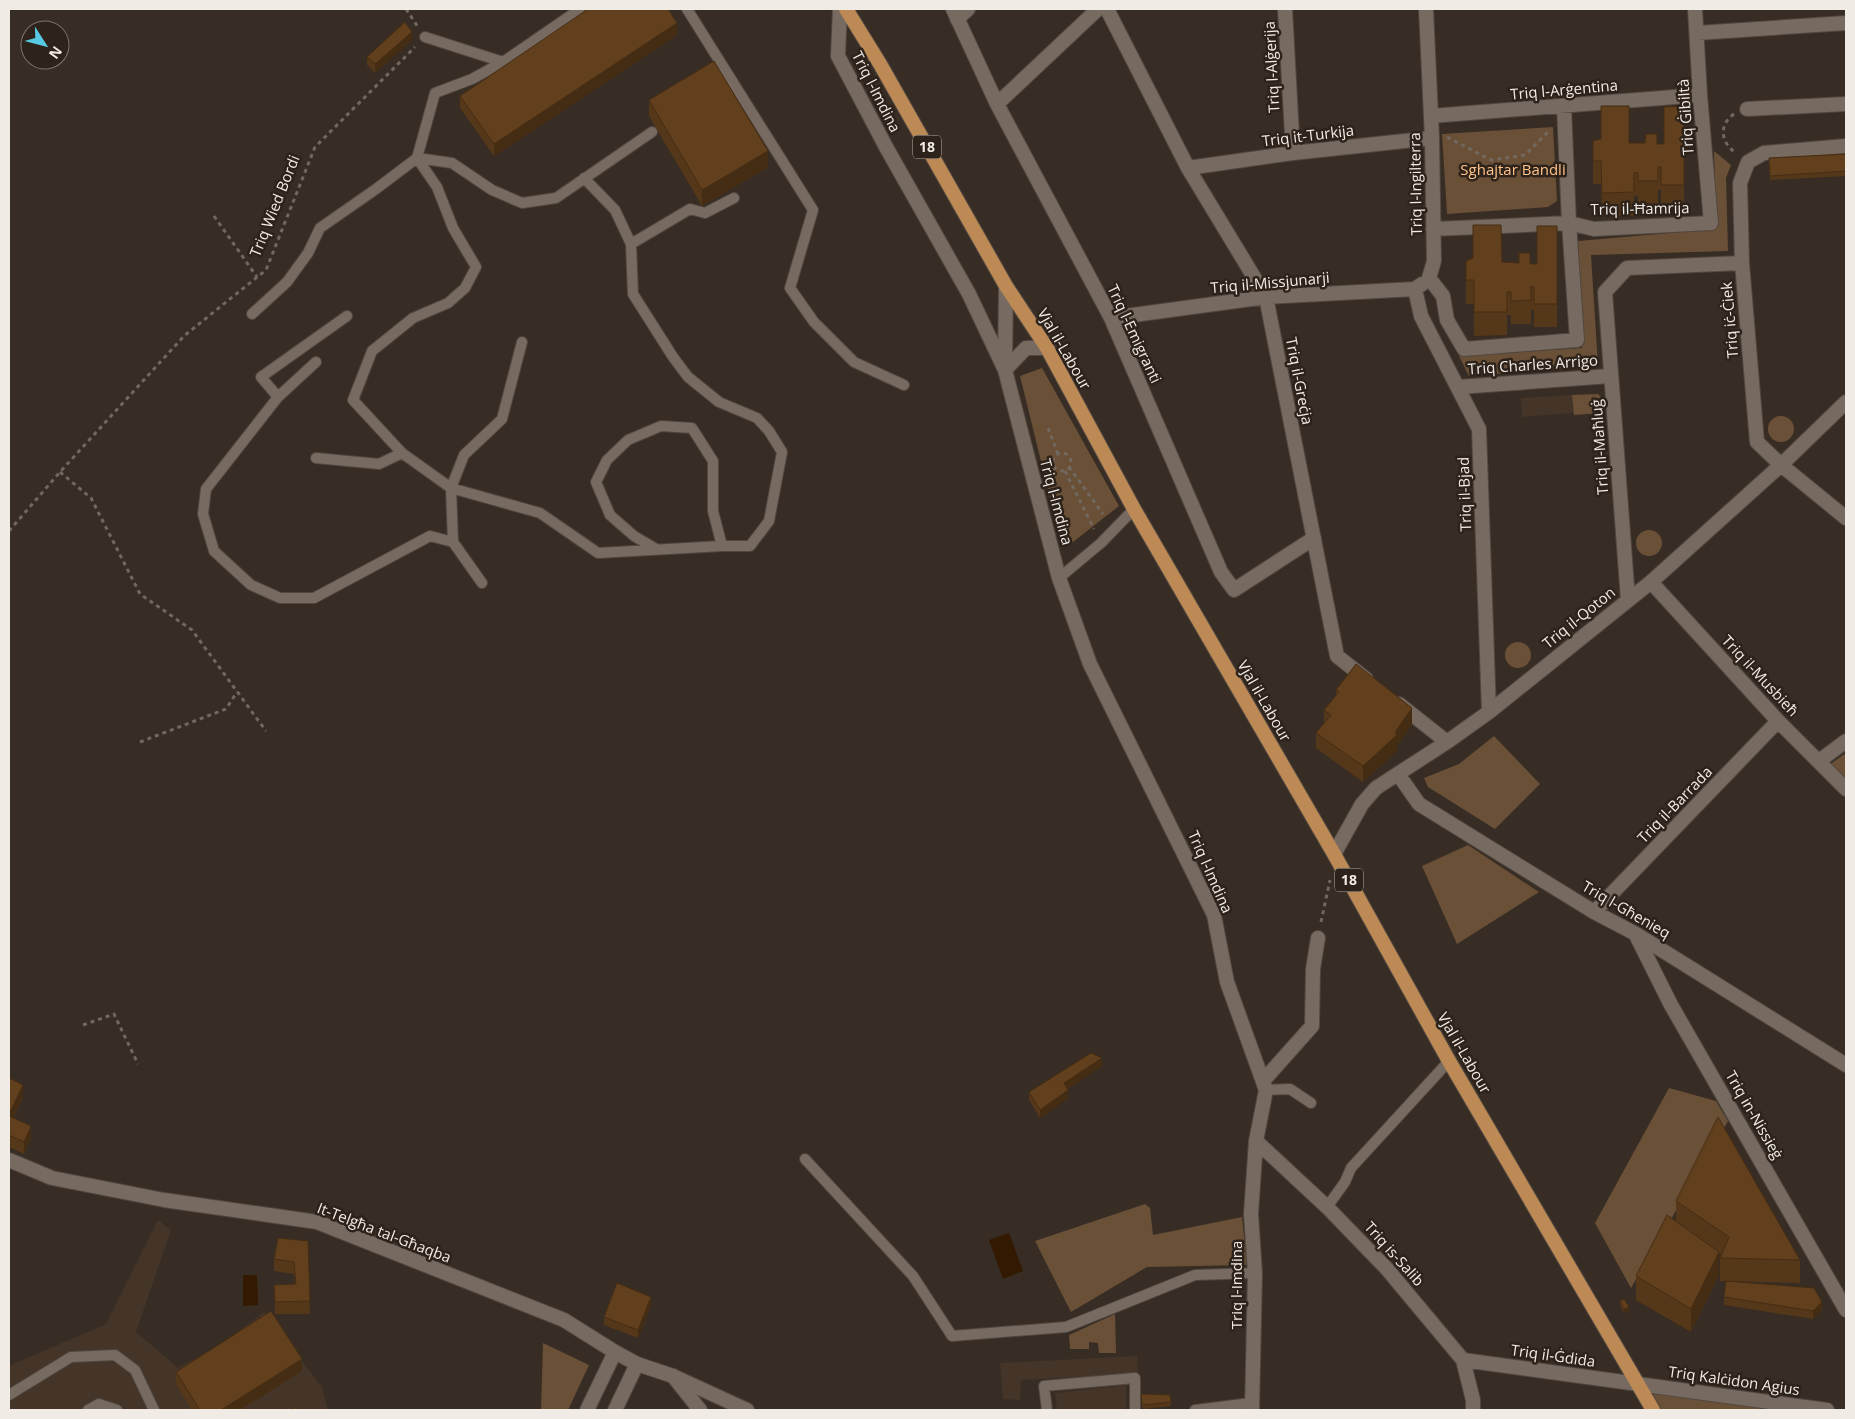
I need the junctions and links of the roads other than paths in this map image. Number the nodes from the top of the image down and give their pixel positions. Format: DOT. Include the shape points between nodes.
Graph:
graph roads {
  1 [pos="580,9"];
  2 [pos="687,9"];
  3 [pos="840,9"];
  4 [pos="846,9"];
  5 [pos="968,9"];
  6 [pos="1098,9"];
  7 [pos="1107,9"];
  8 [pos="1285,9"];
  9 [pos="1426,9"];
  10 [pos="1695,9"];
  11 [pos="955,14"];
  12 [pos="1846,23"];
  13 [pos="1697,33"];
  14 [pos="425,37"];
  15 [pos="503,62"];
  16 [pos="1700,95"];
  17 [pos="997,104"];
  18 [pos="1846,104"];
  19 [pos="1564,107"];
  20 [pos="1747,108"];
  21 [pos="1431,116"];
  22 [pos="652,132"];
  23 [pos="1437,136"];
  24 [pos="1846,146"];
  25 [pos="1293,153"];
  26 [pos="417,158"];
  27 [pos="1188,168"];
  28 [pos="584,178"];
  29 [pos="734,198"];
  30 [pos="1570,223"];
  31 [pos="1711,223"];
  32 [pos="1433,229"];
  33 [pos="631,244"];
  34 [pos="1742,263"];
  35 [pos="1429,278"];
  36 [pos="1006,286"];
  37 [pos="1415,289"];
  38 [pos="1266,297"];
  39 [pos="252,314"];
  40 [pos="346,316"];
  41 [pos="1111,318"];
  42 [pos="522,342"];
  43 [pos="1047,348"];
  44 [pos="316,362"];
  45 [pos="1005,370"];
  46 [pos="1610,376"];
  47 [pos="904,385"];
  48 [pos="1459,387"];
  49 [pos="278,398"];
  50 [pos="1846,402"];
  51 [pos="402,453"];
  52 [pos="316,458"];
  53 [pos="1782,465"];
  54 [pos="451,488"];
  55 [pos="1134,509"];
  56 [pos="1846,518"];
  57 [pos="1314,538"];
  58 [pos="452,542"];
  59 [pos="722,546"];
  60 [pos="656,549"];
  61 [pos="1059,578"];
  62 [pos="1651,582"];
  63 [pos="482,583"];
  64 [pos="1628,600"];
  65 [pos="1374,685"];
  66 [pos="1388,696"];
  67 [pos="1489,712"];
  68 [pos="1778,721"];
  69 [pos="1846,741"];
  70 [pos="1447,742"];
  71 [pos="1818,761"];
  72 [pos="1398,774"];
  73 [pos="1846,789"];
  74 [pos="1334,854"];
  75 [pos="1594,912"];
  76 [pos="1636,934"];
  77 [pos="1318,938"];
  78 [pos="1449,1061"];
  79 [pos="1846,1065"];
  80 [pos="1265,1085"];
  81 [pos="1311,1103"];
  82 [pos="1256,1141"];
  83 [pos="805,1159"];
  84 [pos="9,1160"];
  85 [pos="1327,1207"];
  86 [pos="1255,1273"];
  87 [pos="1846,1310"];
  88 [pos="615,1352"];
  89 [pos="1463,1360"];
  90 [pos="637,1364"];
  91 [pos="673,1376"];
  92 [pos="1637,1384"];
  93 [pos="9,1395"];
  94 [pos="1252,1407"];
  95 [pos="88,1410"];
  96 [pos="116,1410"];
  97 [pos="154,1410"];
  98 [pos="587,1410"];
  99 [pos="615,1410"];
  100 [pos="700,1410"];
  101 [pos="747,1410"];
  102 [pos="1047,1410"];
  103 [pos="1135,1410"];
  104 [pos="1194,1410"];
  105 [pos="1473,1410"];
  106 [pos="1653,1410"];
  107 [pos="1826,1410"];
  1 -- 15 [label="lane"];
  2 -- 47 [label="lane" via="813,210 790,288 814,322 854,362"];
  3 -- 45 [label="street, Triq l-Imdina" via="838,56 969,294"];
  4 -- 36 [label="main road, Vjal il-Labour / 18"];
  5 -- 11 [label="street"];
  6 -- 17 [label="street"];
  7 -- 27 [label="street, Triq il-Greċja"];
  8 -- 25 [label="street, Triq l-Alġerija"];
  9 -- 21 [label="street, Triq l-Ingilterra"];
  10 -- 13 [label="street, Triq Ġibiltà"];
  11 -- 17 [label="street, Triq l-Emigranti"];
  12 -- 13 [label="street"];
  13 -- 16 [label="street, Triq Ġibiltà"];
  14 -- 15 [label="lane"];
  15 -- 26 [label="lane" via="472,79 435,93"];
  16 -- 19 [label="street, Triq l-Arġentina"];
  16 -- 31 [label="street, Triq Ġibiltà"];
  17 -- 41 [label="street, Triq l-Emigranti"];
  18 -- 20 [label="street"];
  19 -- 21 [label="street, Triq l-Arġentina"];
  19 -- 30 [label="street, Triq il-Ħamrija"];
  21 -- 23 [label="street, Triq l-Ingilterra"];
  22 -- 28 [label="lane"];
  23 -- 25 [label="street, Triq it-Turkija"];
  23 -- 32 [label="street, Triq l-Ingilterra"];
  24 -- 34 [label="street, Triq iċ-Ċiek" via="1764,153 1748,162 1740,183"];
  25 -- 27 [label="street, Triq it-Turkija"];
  26 -- 28 [label="lane" via="452,163 492,190 522,203 556,198"];
  26 -- 39 [label="lane" via="320,228 308,253 286,282"];
  26 -- 51 [label="lane" via="437,187 453,228 476,267 465,288 448,303 413,318 372,351 353,400"];
  27 -- 38 [label="street, Triq il-Greċja"];
  28 -- 33 [label="lane" via="615,210"];
  29 -- 33 [label="lane" via="705,213 690,209"];
  30 -- 31 [label="street, Triq il-Ħamrija" via="1594,229"];
  30 -- 32 [label="street, Triq il-Ħamrija"];
  30 -- 35 [label="street, Triq il-Ħamrija" via="1577,340 1464,349 1447,320 1443,296"];
  32 -- 35 [label="street, Triq l-Ingilterra" via="1434,261"];
  33 -- 59 [label="lane" via="633,294 672,357 688,377 719,402 757,418 782,452 770,521 750,546"];
  34 -- 46 [label="street, Triq il-Maħluġ" via="1627,268 1605,292"];
  34 -- 53 [label="street, Triq iċ-Ċiek" via="1757,442"];
  35 -- 37 [label="street"];
  36 -- 43 [label="main road, Vjal il-Labour / 18"];
  36 -- 45 [label="street, Triq l-Imdina"];
  37 -- 38 [label="street, Triq il-Missjunarji"];
  37 -- 48 [label="street, Triq il-Bjad" via="1421,316"];
  38 -- 41 [label="street, Triq il-Missjunarji"];
  38 -- 57 [label="street, Triq il-Greċja"];
  40 -- 49 [label="lane" via="261,377"];
  41 -- 57 [label="street, Triq l-Emigranti" via="1221,572 1234,590"];
  42 -- 54 [label="lane" via="502,418 464,455"];
  43 -- 45 [label="street" via="1026,348"];
  43 -- 55 [label="main road, Vjal il-Labour / 18"];
  44 -- 49 [label="lane"];
  45 -- 61 [label="street, Triq l-Imdina"];
  46 -- 48 [label="street, Triq Charles Arrigo"];
  46 -- 64 [label="street, Triq il-Maħluġ"];
  48 -- 67 [label="street, Triq il-Bjad" via="1479,429"];
  49 -- 58 [label="lane" via="206,489 203,514 214,551 251,584 280,598 314,598 430,536"];
  50 -- 53 [label="street, Triq il-Qoton"];
  51 -- 52 [label="lane" via="380,464"];
  51 -- 54 [label="lane"];
  53 -- 56 [label="street, Triq iċ-Ċiek"];
  53 -- 62 [label="street, Triq il-Qoton"];
  54 -- 58 [label="lane"];
  54 -- 60 [label="lane" via="540,513 598,553"];
  55 -- 61 [label="lane" via="1102,543"];
  55 -- 74 [label="main road, Vjal il-Labour / 18"];
  57 -- 65 [label="street, Triq il-Greċja" via="1337,656"];
  58 -- 63 [label="lane"];
  59 -- 60 [label="lane"];
  59 -- 60 [label="lane" via="712,511 712,461 692,428 661,426 628,440 607,460 596,482 610,516"];
  61 -- 80 [label="street, Triq l-Imdina" via="1090,664 1214,915 1228,982"];
  62 -- 64 [label="street, Triq il-Qoton"];
  62 -- 68 [label="street, Triq il-Musbieħ"];
  64 -- 67 [label="street, Triq il-Qoton"];
  66 -- 70 [label="street"];
  67 -- 70 [label="street, Triq il-Qoton"];
  68 -- 71 [label="street, Triq il-Musbieħ"];
  68 -- 75 [label="street, Triq il-Barrada"];
  69 -- 71 [label="street"];
  70 -- 72 [label="street, Triq il-Qoton"];
  71 -- 73 [label="street, Triq il-Musbieħ"];
  72 -- 74 [label="street, Triq il-Qoton" via="1376,788 1362,804"];
  72 -- 75 [label="street, Triq l-Għenieq" via="1419,804"];
  74 -- 78 [label="main road, Vjal il-Labour / 18"];
  75 -- 76 [label="street, Triq l-Għenieq"];
  76 -- 79 [label="street, Triq l-Għenieq"];
  76 -- 87 [label="street, Triq in-Nissieġ" via="1671,1005"];
  77 -- 80 [label="street" via="1313,969 1312,1026"];
  78 -- 85 [label="lane" via="1351,1168"];
  78 -- 92 [label="main road, Vjal il-Labour / 18"];
  80 -- 81 [label="lane" via="1290,1089"];
  80 -- 82 [label="street, Triq l-Imdina"];
  82 -- 85 [label="street, Triq is-Salib"];
  82 -- 86 [label="street, Triq l-Imdina" via="1251,1214"];
  83 -- 86 [label="lane" via="913,1276 952,1336 1066,1327 1195,1275"];
  84 -- 88 [label="street, It-Telgħa tal-Għaqba" via="52,1178 164,1200 316,1222 564,1320"];
  85 -- 89 [label="street, Triq is-Salib" via="1387,1268"];
  86 -- 94 [label="street, Triq l-Imdina"];
  88 -- 90 [label="street, It-Telgħa tal-Għaqba"];
  88 -- 98 [label="street"];
  89 -- 92 [label="street, Triq il-Ġdida"];
  89 -- 105 [label="street, Triq is-Salib"];
  90 -- 91 [label="street, It-Telgħa tal-Għaqba"];
  90 -- 99 [label="street"];
  91 -- 100 [label="street"];
  91 -- 101 [label="street, It-Telgħa tal-Għaqba"];
  92 -- 106 [label="main road, Vjal il-Labour / 18"];
  92 -- 107 [label="street, Triq Kalċidon Agius"];
  93 -- 97 [label="lane" via="71,1357 115,1355 136,1370"];
  94 -- 104 [label="lane"];
  95 -- 96 [label="lane" via="99,1404"];
  102 -- 103 [label="lane" via="1044,1386 1135,1378"];
}
